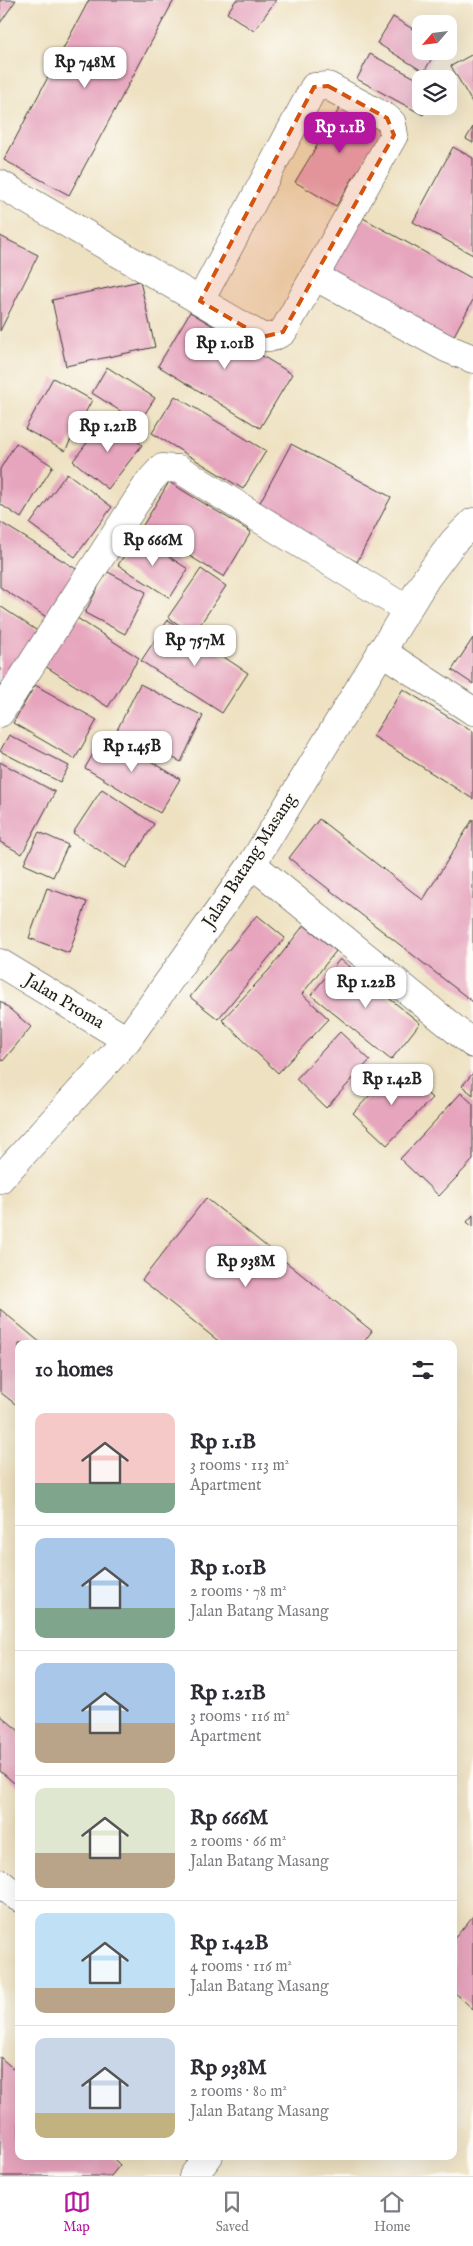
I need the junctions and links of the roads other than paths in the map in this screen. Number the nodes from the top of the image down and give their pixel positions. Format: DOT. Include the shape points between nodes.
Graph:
graph roads {
  1 [pos="0,184"];
  2 [pos="314,276"];
  3 [pos="200,301"];
  4 [pos="473,359"];
  5 [pos="473,522"];
  6 [pos="406,609"];
  7 [pos="381,651"];
  8 [pos="473,711"];
  9 [pos="0,712"];
  10 [pos="252,864"];
  11 [pos="0,963"];
  12 [pos="127,1040"];
  13 [pos="473,1044"];
  14 [pos="0,1179"];
  15 [pos="0,1884"];
  16 [pos="15,1895"];
  17 [pos="206,2160"];
  18 [pos="192,2176"];
  1 -- 3 [label="street"];
  2 -- 3 [label="street" via="284,332 274,337 262,337"];
  2 -- 3 [label="street" via="394,135 388,118 328,86 320,85 314,87 309,95"];
  2 -- 4 [label="street" via="446,348"];
  5 -- 6 [label="street, Jalan Batang Masang" via="432,570"];
  6 -- 7 [label="street, Jalan Batang Masang"];
  6 -- 9 [label="street" via="179,469 162,468 149,482"];
  7 -- 8 [label="street"];
  7 -- 10 [label="street, Jalan Batang Masang"];
  10 -- 12 [label="street, Jalan Batang Masang"];
  10 -- 13 [label="street"];
  11 -- 12 [label="street, Jalan Proma"];
  12 -- 14 [label="street, Jalan Batang Masang"];
  15 -- 16 [label="street"];
  17 -- 18 [label="street"];
}
